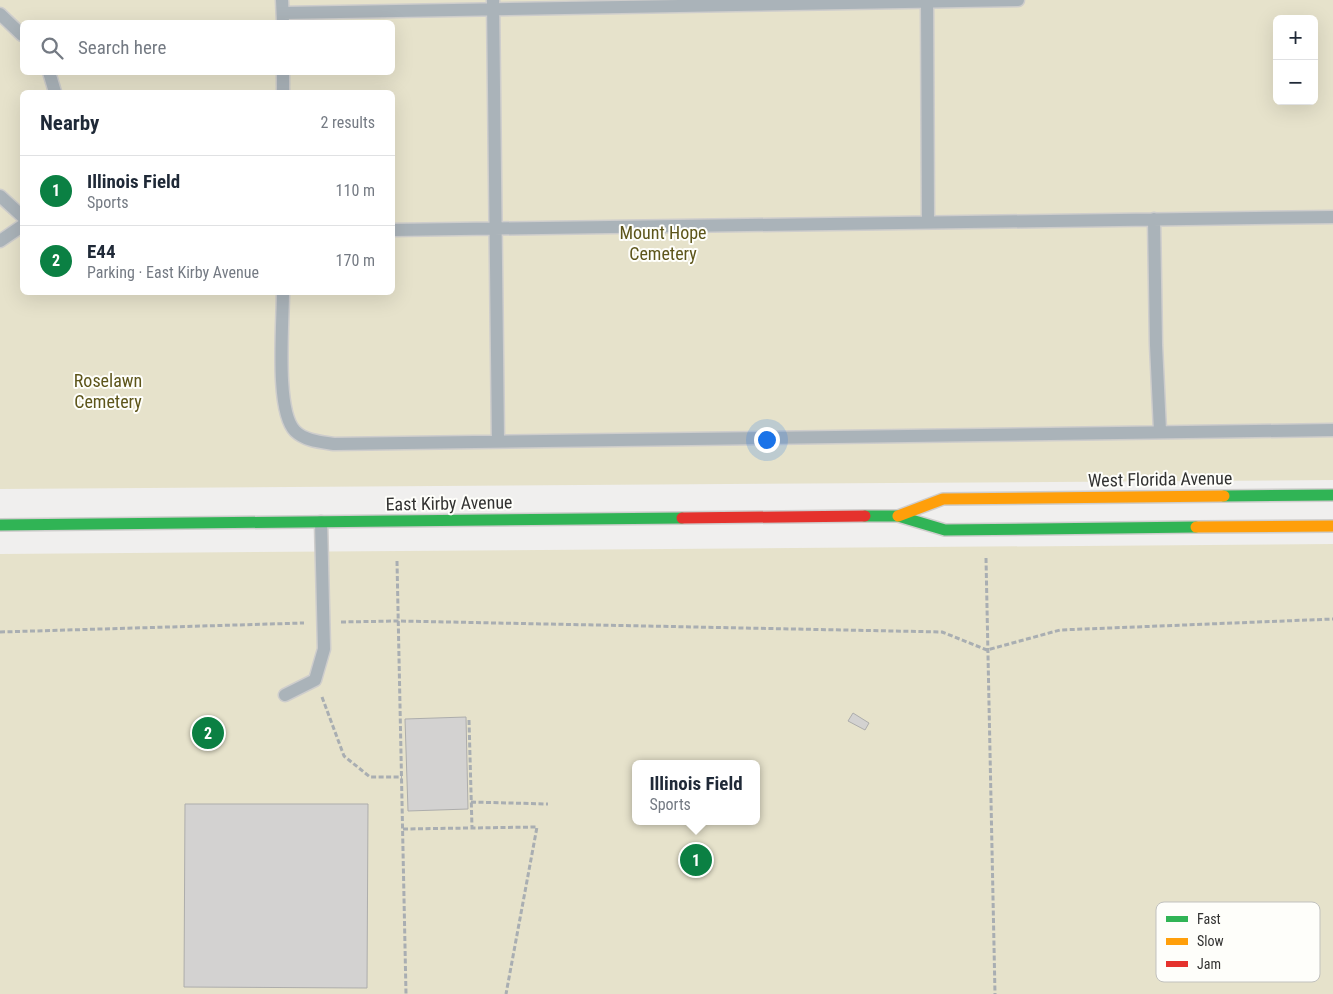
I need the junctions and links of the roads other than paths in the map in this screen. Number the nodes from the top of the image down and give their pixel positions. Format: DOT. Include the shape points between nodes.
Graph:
graph roads {
  1 [pos="1018,0"];
  2 [pos="927,1"];
  3 [pos="494,4"];
  4 [pos="283,12"];
  5 [pos="0,14"];
  6 [pos="20,33"];
  7 [pos="50,75"];
  8 [pos="283,75"];
  9 [pos="54,90"];
  10 [pos="283,90"];
  11 [pos="0,196"];
  12 [pos="20,214"];
  13 [pos="1333,217"];
  14 [pos="1154,219"];
  15 [pos="928,222"];
  16 [pos="20,227"];
  17 [pos="496,228"];
  18 [pos="395,230"];
  19 [pos="0,241"];
  20 [pos="283,295"];
  21 [pos="1333,430"];
  22 [pos="1160,431"];
  23 [pos="498,441"];
  24 [pos="1333,495"];
  25 [pos="988,499"];
  26 [pos="898,516"];
  27 [pos="321,522"];
  28 [pos="0,525"];
  29 [pos="1333,526"];
  30 [pos="285,695"];
  1 -- 2 [label="lane"];
  2 -- 3 [label="lane"];
  2 -- 15 [label="lane"];
  3 -- 4 [label="lane"];
  3 -- 17 [label="lane"];
  5 -- 6 [label="lane"];
  7 -- 9 [label="lane"];
  8 -- 10 [label="lane"];
  11 -- 12 [label="lane"];
  13 -- 14 [label="lane"];
  14 -- 15 [label="lane"];
  14 -- 22 [label="lane"];
  15 -- 17 [label="lane"];
  16 -- 19 [label="lane"];
  17 -- 18 [label="lane"];
  17 -- 23 [label="lane"];
  20 -- 23 [label="lane" via="282,392 287,419 300,435 334,444"];
  21 -- 22 [label="lane"];
  22 -- 23 [label="lane"];
  24 -- 25 [label="main road, West Florida Avenue"];
  25 -- 26 [label="main road, East Kirby Avenue" via="943,499"];
  26 -- 27 [label="main road, East Kirby Avenue"];
  26 -- 29 [label="main road, East Kirby Avenue" via="945,530"];
  27 -- 28 [label="main road, East Kirby Avenue"];
  27 -- 30 [label="lane" via="324,649 315,680"];
}
